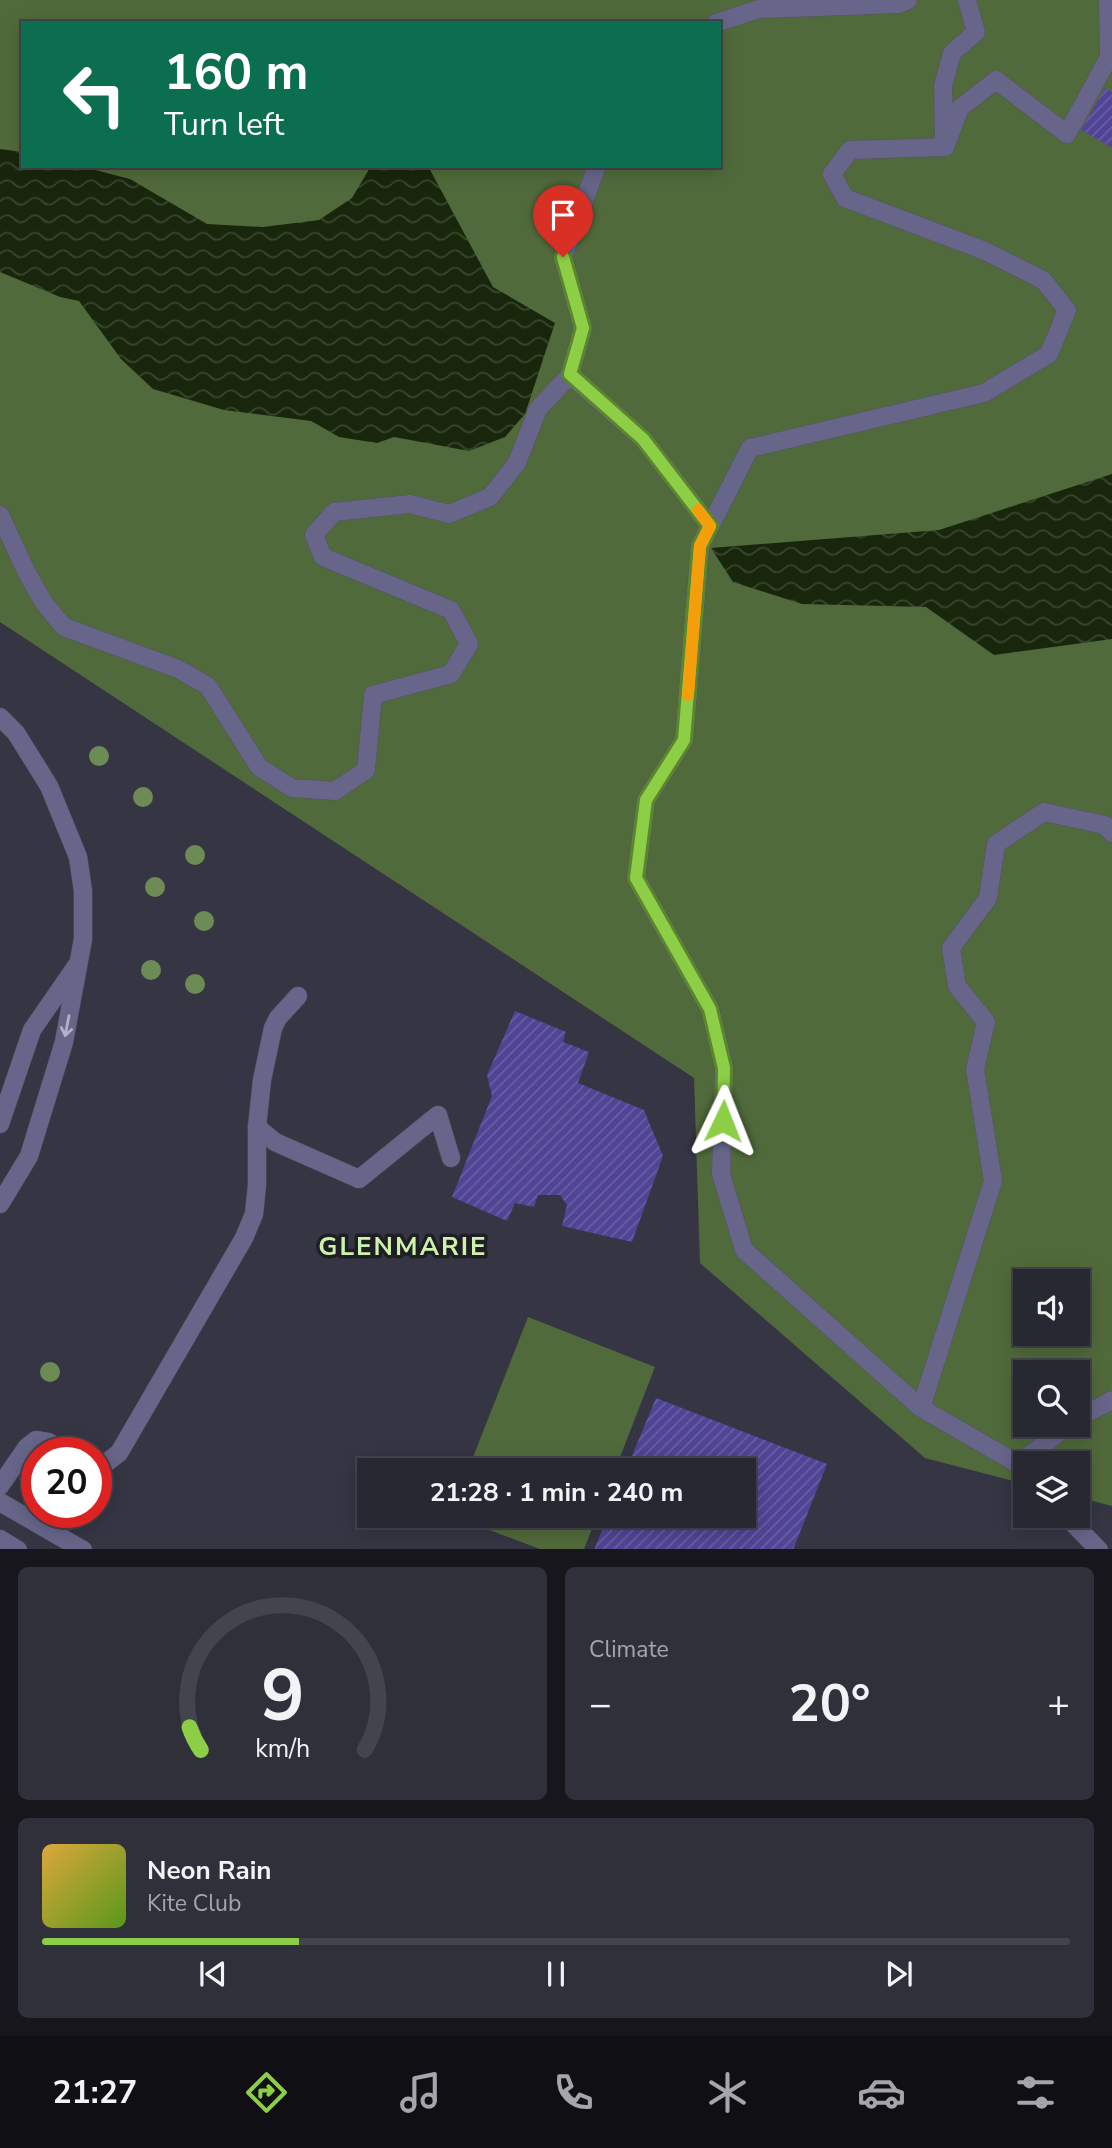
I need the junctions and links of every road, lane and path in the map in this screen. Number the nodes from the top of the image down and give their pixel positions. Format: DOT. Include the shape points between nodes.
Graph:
graph roads {
  1 [pos="908,0"];
  2 [pos="967,0"];
  3 [pos="1108,0"];
  4 [pos="721,21"];
  5 [pos="1110,58"];
  6 [pos="945,147"];
  7 [pos="596,168"];
  8 [pos="570,374"];
  9 [pos="0,515"];
  10 [pos="710,526"];
  11 [pos="0,717"];
  12 [pos="1112,833"];
  13 [pos="81,959"];
  14 [pos="298,996"];
  15 [pos="0,1124"];
  16 [pos="257,1127"];
  17 [pos="452,1158"];
  18 [pos="0,1204"];
  19 [pos="1112,1400"];
  20 [pos="921,1409"];
  21 [pos="1090,1412"];
  22 [pos="1055,1437"];
  23 [pos="1040,1451"];
  24 [pos="21,1456"];
  25 [pos="112,1458"];
  26 [pos="1013,1463"];
  27 [pos="0,1486"];
  28 [pos="0,1502"];
  29 [pos="1078,1528"];
  30 [pos="0,1539"];
  31 [pos="18,1549"];
  32 [pos="83,1549"];
  33 [pos="1099,1549"];
  1 -- 4 [label="street" via="760,9"];
  2 -- 6 [label="street" via="976,32 953,53 943,86"];
  3 -- 5 [label="street"];
  5 -- 6 [label="street" via="1067,134 996,80 960,108"];
  6 -- 10 [label="street" via="850,150 832,174 845,198 985,251 1043,281 1067,310 1049,354 984,393 750,448"];
  7 -- 8 [label="street" via="563,257 583,328"];
  8 -- 9 [label="street" via="538,409 517,463 490,497 449,514 410,504 334,512 314,536 323,556 451,610 469,644 451,674 373,695 366,770 335,791 292,788 259,766 208,686 178,669 64,627 44,603"];
  8 -- 10 [label="street" via="643,439"];
  10 -- 20 [label="street" via="700,546 684,740 646,800 636,878 710,1009 724,1068 721,1174 744,1251"];
  11 -- 13 [label="street" via="16,733 49,786 78,857 83,891"];
  12 -- 20 [label="street" via="1105,825 1044,812 996,844 988,898 951,948 957,986 986,1022 975,1069 993,1181"];
  13 -- 15 [label="street" via="32,1030"];
  13 -- 18 [label="street, one-way" via="64,1042 29,1156"];
  14 -- 16 [label="street" via="273,1028"];
  16 -- 17 [label="street" via="275,1142 359,1179 438,1115"];
  16 -- 25 [label="street" via="254,1214 244,1238"];
  19 -- 21 [label="street"];
  20 -- 26 [label="street"];
  22 -- 23 [label="street"];
  24 -- 27 [label="street"];
  28 -- 32 [label="street"];
  29 -- 33 [label="street"];
  30 -- 31 [label="street"];
}
